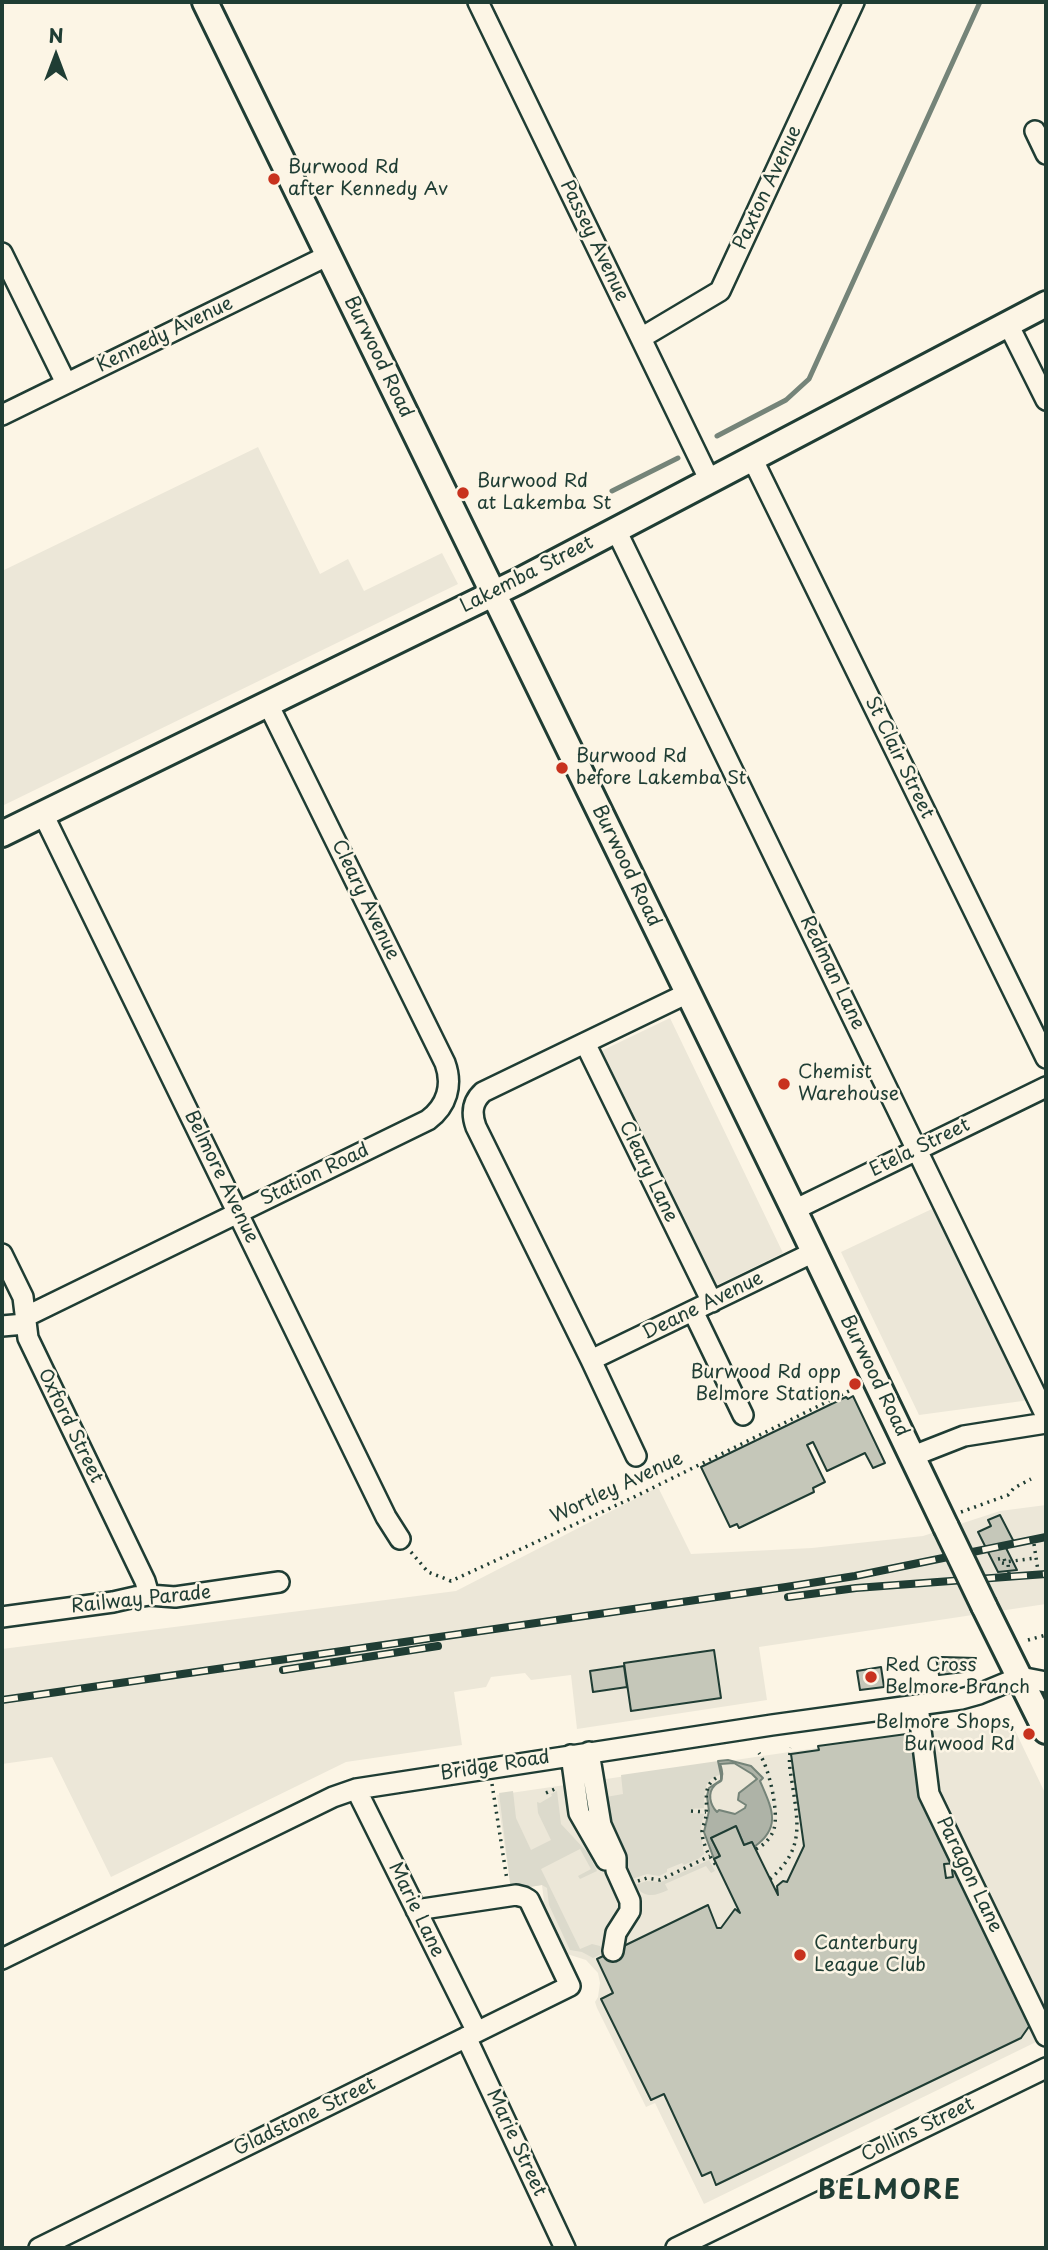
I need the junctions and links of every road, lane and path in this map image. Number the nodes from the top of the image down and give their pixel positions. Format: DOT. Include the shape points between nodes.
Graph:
graph roads {
  1 [pos="205,2"];
  2 [pos="478,2"];
  3 [pos="854,2"];
  4 [pos="1035,131"];
  5 [pos="1046,154"];
  6 [pos="2,253"];
  7 [pos="328,255"];
  8 [pos="1046,304"];
  9 [pos="1008,324"];
  10 [pos="641,338"];
  11 [pos="66,383"];
  12 [pos="1046,400"];
  13 [pos="2,415"];
  14 [pos="752,458"];
  15 [pos="710,481"];
  16 [pos="615,530"];
  17 [pos="493,593"];
  18 [pos="268,704"];
  19 [pos="43,814"];
  20 [pos="2,834"];
  21 [pos="688,993"];
  22 [pos="585,1043"];
  23 [pos="1046,1059"];
  24 [pos="1046,1087"];
  25 [pos="446,1098"];
  26 [pos="918,1149"];
  27 [pos="794,1210"];
  28 [pos="239,1212"];
  29 [pos="814,1252"];
  30 [pos="2,1254"];
  31 [pos="712,1301"];
  32 [pos="693,1311"];
  33 [pos="25,1321"];
  34 [pos="2,1326"];
  35 [pos="591,1360"];
  36 [pos="855,1388"];
  37 [pos="743,1415"];
  38 [pos="1046,1416"];
  39 [pos="1046,1423"];
  40 [pos="636,1456"];
  41 [pos="913,1456"];
  42 [pos="1031,1479"];
  43 [pos="953,1519"];
  44 [pos="400,1539"];
  45 [pos="1034,1544"];
  46 [pos="1036,1558"];
  47 [pos="998,1559"];
  48 [pos="1002,1564"];
  49 [pos="1038,1571"];
  50 [pos="1009,1573"];
  51 [pos="279,1582"];
  52 [pos="149,1595"];
  53 [pos="2,1617"];
  54 [pos="1046,1635"];
  55 [pos="1028,1640"];
  56 [pos="1020,1677"];
  57 [pos="1046,1682"];
  58 [pos="918,1706"];
  59 [pos="1046,1731"];
  60 [pos="791,1748"];
  61 [pos="580,1753"];
  62 [pos="758,1753"];
  63 [pos="490,1767"];
  64 [pos="716,1778"];
  65 [pos="559,1788"];
  66 [pos="356,1789"];
  67 [pos="546,1793"];
  68 [pos="691,1811"];
  69 [pos="707,1812"];
  70 [pos="756,1849"];
  71 [pos="717,1866"];
  72 [pos="770,1880"];
  73 [pos="510,1896"];
  74 [pos="416,1910"];
  75 [pos="613,1951"];
  76 [pos="2,1959"];
  77 [pos="471,2035"];
  78 [pos="1046,2036"];
  79 [pos="1046,2068"];
  80 [pos="39,2248"];
  81 [pos="565,2248"];
  82 [pos="676,2248"];
  1 -- 7 [label="main road, Burwood Road"];
  2 -- 10 [label="street, Passey Avenue"];
  3 -- 10 [label="street, Paxton Avenue" via="720,291"];
  4 -- 5 [label="street"];
  6 -- 11 [label="street"];
  7 -- 11 [label="street, Kennedy Avenue"];
  7 -- 17 [label="main road, Burwood Road"];
  8 -- 9 [label="main road, Lakemba Street"];
  9 -- 12 [label="street"];
  9 -- 14 [label="main road, Lakemba Street"];
  10 -- 15 [label="street, Passey Avenue"];
  11 -- 13 [label="street, Kennedy Avenue"];
  14 -- 15 [label="main road, Lakemba Street"];
  14 -- 23 [label="street, St Clair Street"];
  15 -- 16 [label="main road, Lakemba Street"];
  16 -- 17 [label="main road, Lakemba Street"];
  16 -- 26 [label="street, Redman Lane"];
  17 -- 18 [label="main road, Lakemba Street"];
  17 -- 21 [label="main road, Burwood Road"];
  18 -- 19 [label="main road, Lakemba Street"];
  18 -- 25 [label="street, Cleary Avenue" via="445,1063 449,1077"];
  19 -- 20 [label="main road, Lakemba Street"];
  19 -- 28 [label="street, Belmore Avenue"];
  21 -- 22 [label="street"];
  21 -- 27 [label="main road, Burwood Road"];
  22 -- 31 [label="street, Cleary Lane"];
  22 -- 35 [label="street" via="483,1092 473,1107 473,1120"];
  24 -- 26 [label="street, Etela Street"];
  25 -- 28 [label="street, Station Road" via="428,1120"];
  26 -- 27 [label="street, Etela Street"];
  26 -- 38 [label="street, Redman Lane"];
  27 -- 29 [label="main road, Burwood Road"];
  28 -- 33 [label="street, Station Road"];
  28 -- 44 [label="street, Belmore Avenue"];
  29 -- 31 [label="street, Deane Avenue"];
  29 -- 41 [label="main road, Burwood Road"];
  30 -- 33 [label="street, Oxford Street" via="23,1297"];
  31 -- 32 [label="street, Deane Avenue"];
  32 -- 35 [label="street, Deane Avenue"];
  32 -- 37 [label="street"];
  33 -- 34 [label="street, Station Road"];
  33 -- 52 [label="street, Oxford Street" via="28,1338"];
  35 -- 40 [label="street"];
  36 -- 44 [label="path, Wortley Avenue" via="452,1581 428,1572"];
  39 -- 41 [label="street" via="964,1436"];
  41 -- 43 [label="main road, Burwood Road"];
  42 -- 43 [label="path" via="1008,1495"];
  43 -- 56 [label="main road, Burwood Road, bridge" via="984,1606"];
  45 -- 46 [label="path"];
  46 -- 48 [label="path"];
  46 -- 49 [label="path"];
  47 -- 48 [label="path" via="1004,1558"];
  48 -- 50 [label="path" via="1008,1564"];
  51 -- 52 [label="street, Railway Parade" via="175,1597"];
  52 -- 53 [label="street, Railway Parade"];
  54 -- 55 [label="path"];
  56 -- 57 [label="street"];
  56 -- 58 [label="street, Bridge Road" via="970,1697"];
  56 -- 59 [label="main road, Burwood Road"];
  58 -- 61 [label="street, Bridge Road"];
  58 -- 78 [label="street, Paragon Lane" via="929,1794"];
  60 -- 72 [label="path" via="797,1841"];
  61 -- 63 [label="street, Bridge Road"];
  61 -- 75 [label="street" via="579,1813 607,1863 617,1870 631,1905 616,1933"];
  62 -- 70 [label="path" via="767,1768 775,1819 770,1837"];
  63 -- 66 [label="street, Bridge Road"];
  63 -- 73 [label="path"];
  64 -- 69 [label="path" via="707,1790"];
  65 -- 67 [label="path"];
  66 -- 74 [label="street, Marie Lane"];
  66 -- 76 [label="street, Bridge Road"];
  68 -- 69 [label="path"];
  69 -- 71 [label="path" via="703,1839"];
  73 -- 74 [label="street"];
  73 -- 77 [label="street, Gladstone Street" via="528,1900 570,1986"];
  74 -- 77 [label="street, Marie Lane"];
  77 -- 80 [label="street, Gladstone Street"];
  77 -- 81 [label="street, Marie Street"];
  79 -- 82 [label="street, Collins Street"];
}
